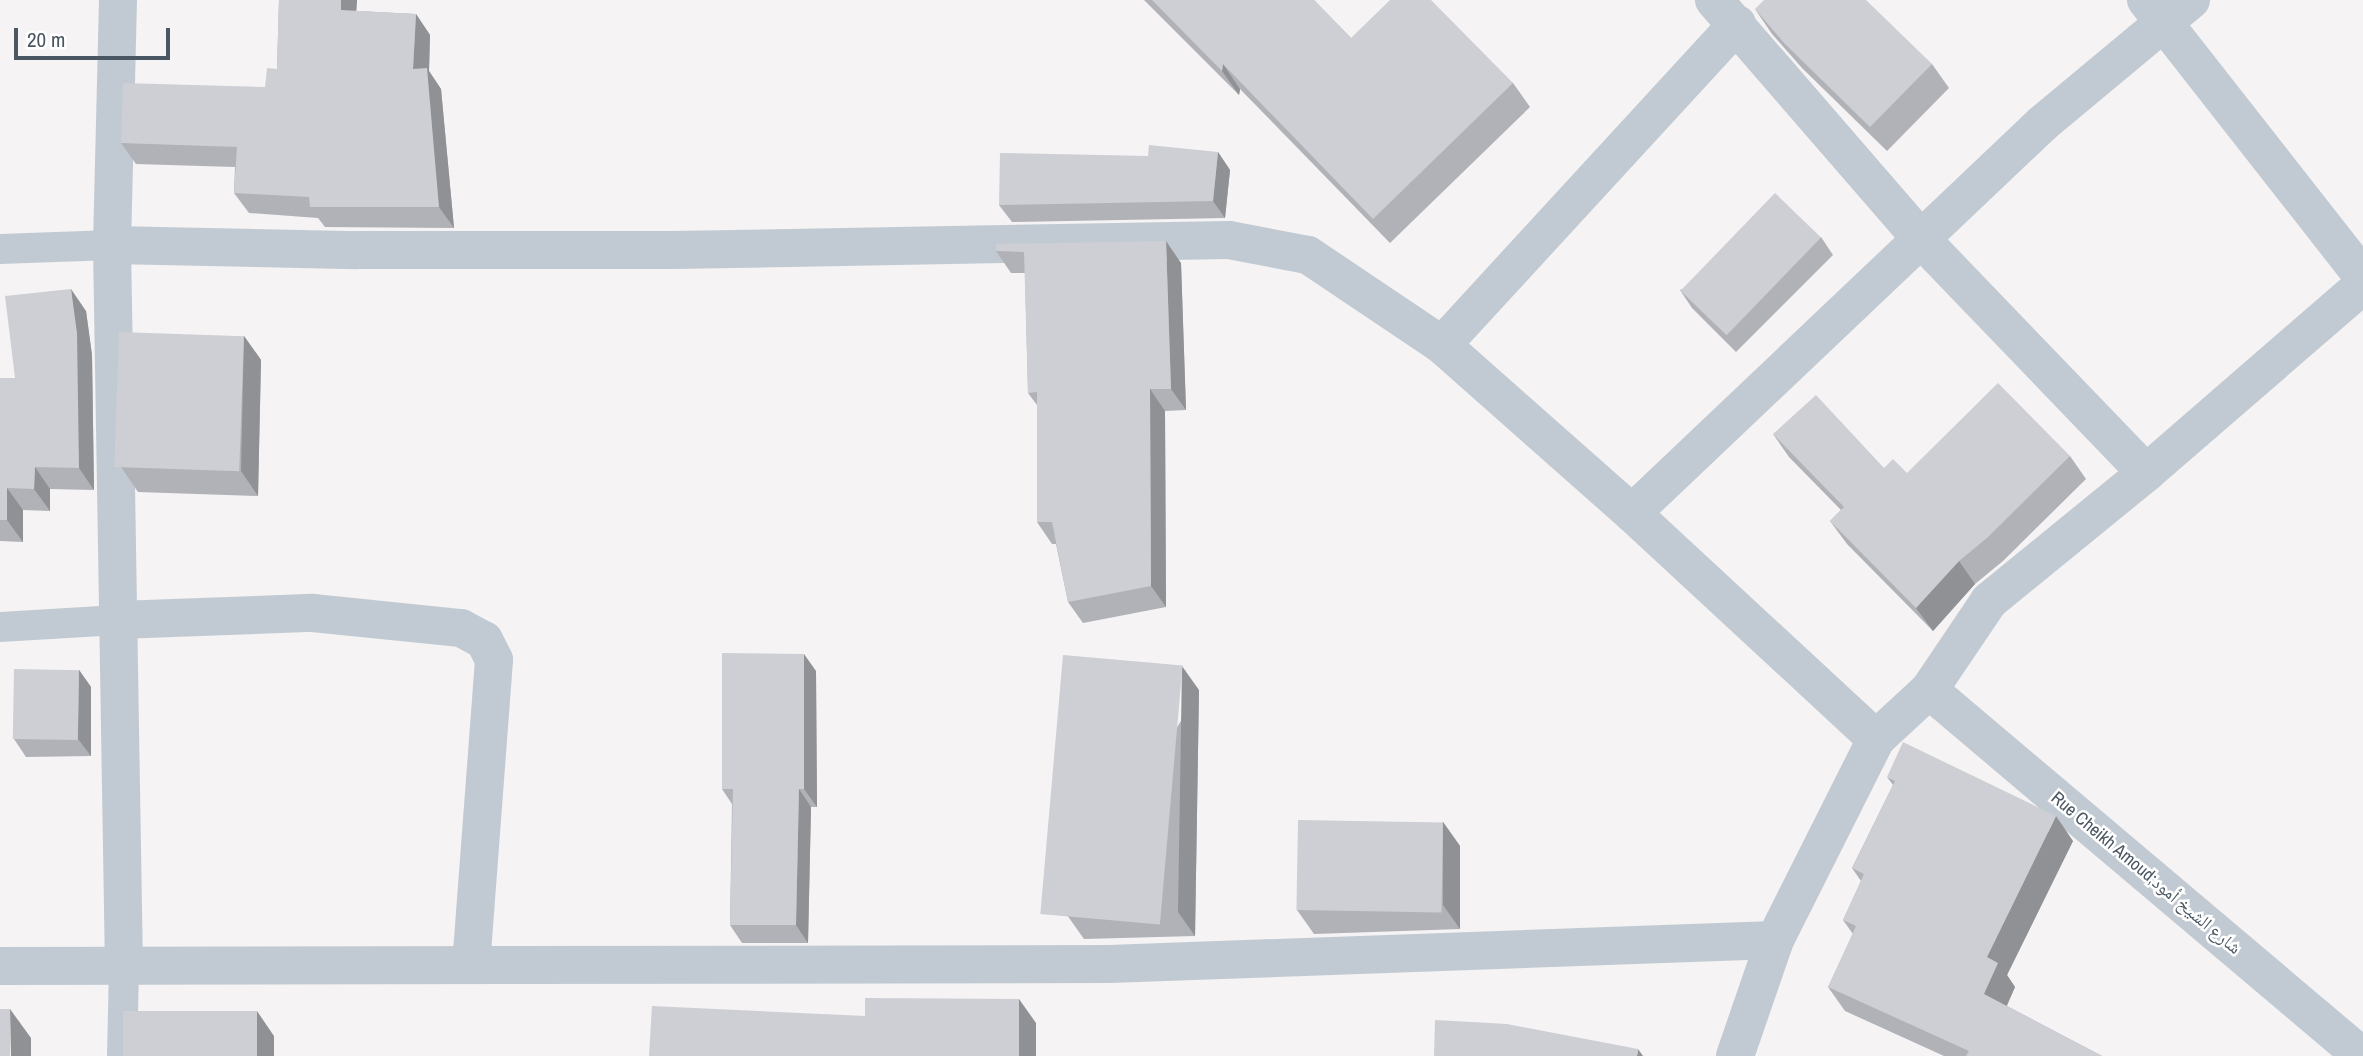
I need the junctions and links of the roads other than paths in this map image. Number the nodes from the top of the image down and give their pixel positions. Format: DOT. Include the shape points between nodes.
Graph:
graph roads {
  1 [pos="118,0"];
  2 [pos="2168,7"];
  3 [pos="1725,12"];
  4 [pos="1922,240"];
  5 [pos="112,245"];
  6 [pos="0,249"];
  7 [pos="2363,277"];
  8 [pos="2363,285"];
  9 [pos="1442,345"];
  10 [pos="2146,473"];
  11 [pos="1632,513"];
  12 [pos="118,620"];
  13 [pos="0,627"];
  14 [pos="1930,690"];
  15 [pos="1876,739"];
  16 [pos="1775,940"];
  17 [pos="471,964"];
  18 [pos="124,965"];
  19 [pos="0,966"];
  20 [pos="122,1056"];
  21 [pos="1735,1056"];
  22 [pos="2362,1056"];
  1 -- 5 [label="street"];
  2 -- 4 [label="street"];
  2 -- 7 [label="street"];
  3 -- 4 [label="street"];
  3 -- 9 [label="street"];
  4 -- 10 [label="street"];
  4 -- 11 [label="street"];
  5 -- 6 [label="lane"];
  5 -- 9 [label="street" via="674,250 1229,240 1308,255"];
  5 -- 12 [label="street"];
  8 -- 10 [label="street"];
  9 -- 11 [label="street"];
  10 -- 14 [label="street" via="1989,601"];
  11 -- 15 [label="street"];
  12 -- 13 [label="lane"];
  12 -- 17 [label="street" via="313,613 461,628 484,640 494,660"];
  12 -- 18 [label="street"];
  14 -- 15 [label="street"];
  14 -- 22 [label="street, Rue Cheikh Amoud;شارع الشيخ أمود"];
  15 -- 16 [label="street"];
  16 -- 17 [label="street" via="1109,964"];
  16 -- 21 [label="street"];
  17 -- 18 [label="street"];
  18 -- 19 [label="street"];
  18 -- 20 [label="lane"];
}
